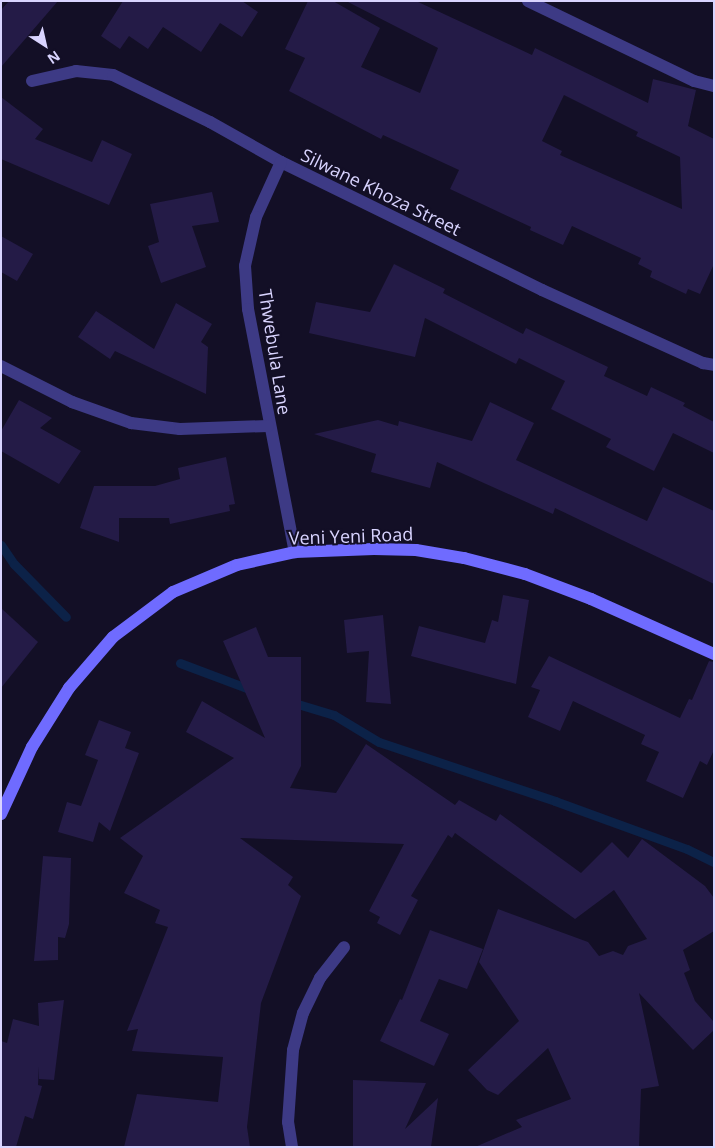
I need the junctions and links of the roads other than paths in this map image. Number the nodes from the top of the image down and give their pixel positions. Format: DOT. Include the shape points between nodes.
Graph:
graph roads {
  1 [pos="528,1"];
  2 [pos="32,81"];
  3 [pos="714,86"];
  4 [pos="281,162"];
  5 [pos="714,365"];
  6 [pos="1,366"];
  7 [pos="268,426"];
  8 [pos="295,552"];
  9 [pos="714,654"];
  10 [pos="1,814"];
  11 [pos="344,947"];
  12 [pos="292,1147"];
  1 -- 3 [label="street" via="694,81"];
  2 -- 4 [label="street, Silwane Khoza Street" via="76,71 113,75 210,122"];
  4 -- 5 [label="street, Silwane Khoza Street" via="542,290 703,364"];
  4 -- 7 [label="street, Thwebula Lane" via="256,217 245,266 248,309"];
  6 -- 7 [label="street" via="72,402 131,423 180,429"];
  7 -- 8 [label="street, Thwebula Lane"];
  8 -- 9 [label="street, Veni Yeni Road" via="416,550 464,558 525,574 591,599"];
  8 -- 10 [label="street, Veni Yeni Road" via="237,565 173,592 113,637 69,688 37,738"];
  11 -- 12 [label="street" via="320,978 303,1013 293,1050 288,1122"];
}
